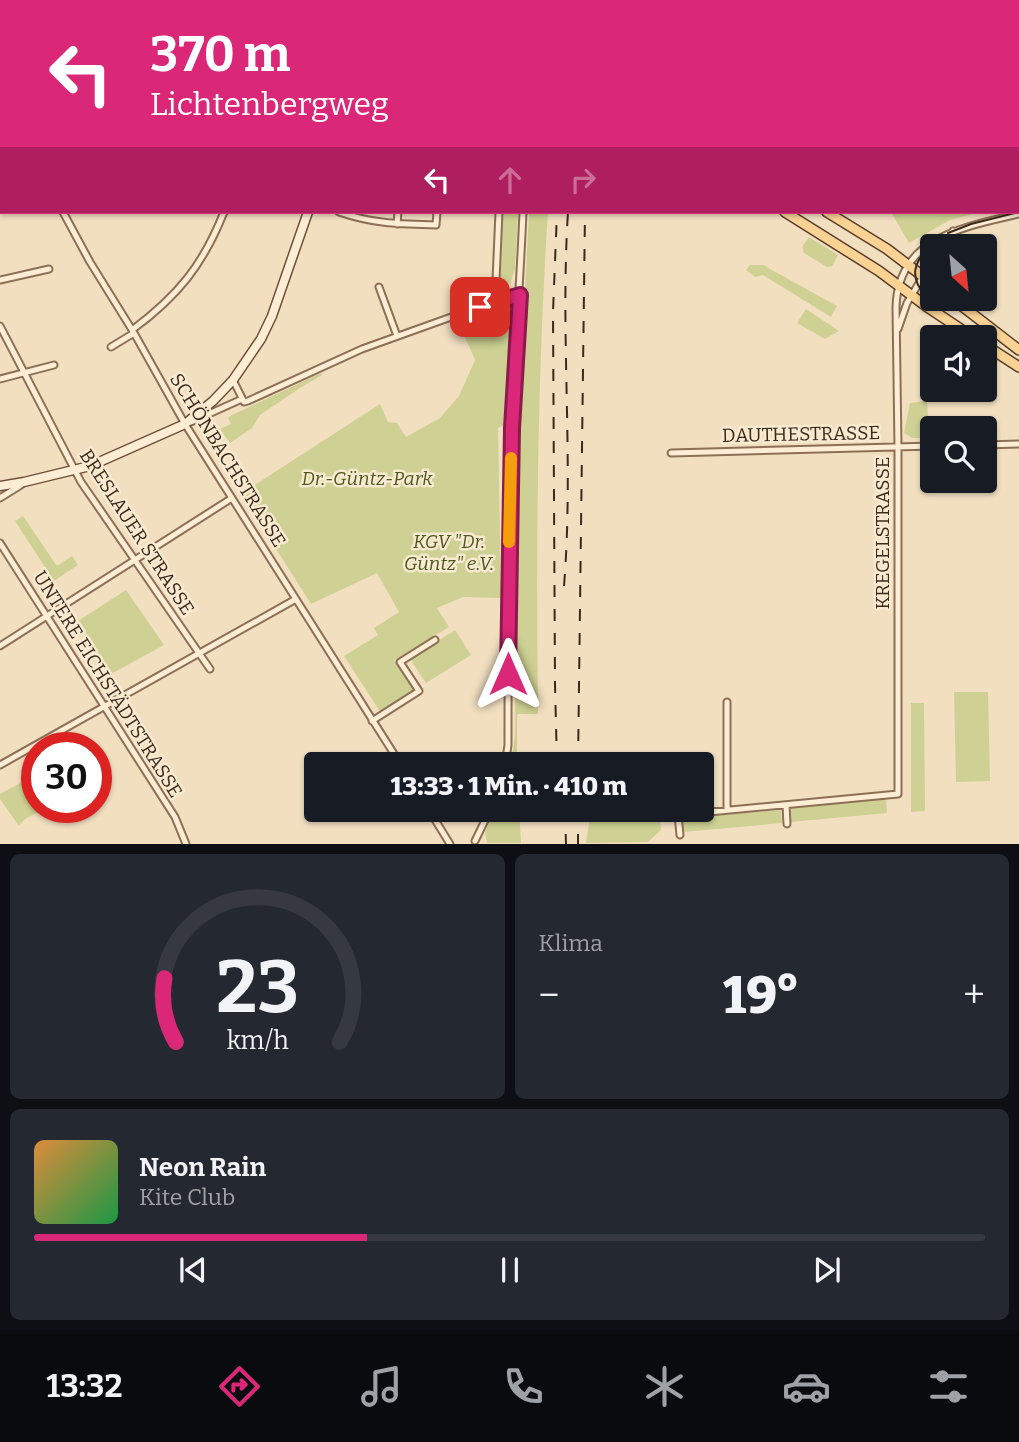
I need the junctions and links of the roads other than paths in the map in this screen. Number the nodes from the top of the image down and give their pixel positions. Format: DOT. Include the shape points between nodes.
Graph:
graph roads {
  1 [pos="64,214"];
  2 [pos="223,214"];
  3 [pos="307,214"];
  4 [pos="344,214"];
  5 [pos="398,214"];
  6 [pos="437,214"];
  7 [pos="499,214"];
  8 [pos="523,214"];
  9 [pos="788,214"];
  10 [pos="830,214"];
  11 [pos="1016,214"];
  12 [pos="397,224"];
  13 [pos="953,232"];
  14 [pos="50,269"];
  15 [pos="905,269"];
  16 [pos="0,280"];
  17 [pos="920,281"];
  18 [pos="899,285"];
  19 [pos="379,287"];
  20 [pos="520,295"];
  21 [pos="912,295"];
  22 [pos="495,303"];
  23 [pos="970,312"];
  24 [pos="955,325"];
  25 [pos="0,326"];
  26 [pos="133,331"];
  27 [pos="897,332"];
  28 [pos="397,336"];
  29 [pos="111,347"];
  30 [pos="1019,350"];
  31 [pos="997,353"];
  32 [pos="54,365"];
  33 [pos="1019,367"];
  34 [pos="24,373"];
  35 [pos="0,379"];
  36 [pos="233,380"];
  37 [pos="242,399"];
  38 [pos="185,424"];
  39 [pos="1019,444"];
  40 [pos="997,445"];
  41 [pos="920,446"];
  42 [pos="898,447"];
  43 [pos="671,453"];
  44 [pos="75,470"];
  45 [pos="24,482"];
  46 [pos="0,486"];
  47 [pos="0,498"];
  48 [pos="232,498"];
  49 [pos="0,543"];
  50 [pos="134,560"];
  51 [pos="296,599"];
  52 [pos="47,616"];
  53 [pos="435,640"];
  54 [pos="0,646"];
  55 [pos="199,654"];
  56 [pos="210,669"];
  57 [pos="727,702"];
  58 [pos="105,707"];
  59 [pos="372,721"];
  60 [pos="392,752"];
  61 [pos="507,752"];
  62 [pos="0,765"];
  63 [pos="786,805"];
  64 [pos="727,810"];
  65 [pos="436,822"];
  66 [pos="484,822"];
  67 [pos="787,824"];
  68 [pos="680,835"];
  69 [pos="475,841"];
  70 [pos="186,844"];
  71 [pos="450,844"];
  1 -- 26 [label="street, SCHÖNBACHSTRASSE"];
  2 -- 26 [label="street" via="187,280"];
  3 -- 36 [label="main road" via="272,316"];
  4 -- 12 [label="street"];
  5 -- 12 [label="street"];
  6 -- 12 [label="street" via="436,225"];
  7 -- 22 [label="street"];
  8 -- 20 [label="street"];
  9 -- 18 [label="main road"];
  10 -- 15 [label="main road" via="887,249"];
  11 -- 13 [label="street"];
  13 -- 15 [label="street" via="922,249"];
  14 -- 16 [label="street"];
  15 -- 17 [label="main road"];
  15 -- 18 [label="street, KREGELSTRASSE"];
  17 -- 21 [label="street"];
  18 -- 21 [label="main road"];
  18 -- 27 [label="street, KREGELSTRASSE"];
  19 -- 28 [label="street"];
  20 -- 22 [label="street"];
  20 -- 61 [label="street" via="512,428"];
  21 -- 24 [label="main road"];
  21 -- 27 [label="street"];
  22 -- 28 [label="street"];
  23 -- 30 [label="main road"];
  25 -- 34 [label="street, BRESLAUER STRASSE"];
  26 -- 29 [label="street"];
  26 -- 38 [label="street, SCHÖNBACHSTRASSE"];
  27 -- 42 [label="street, KREGELSTRASSE"];
  28 -- 37 [label="street" via="248,401"];
  31 -- 33 [label="main road"];
  32 -- 34 [label="street"];
  34 -- 35 [label="street"];
  34 -- 44 [label="street, BRESLAUER STRASSE"];
  36 -- 37 [label="street"];
  36 -- 38 [label="main road"];
  37 -- 38 [label="street"];
  38 -- 44 [label="main road"];
  38 -- 48 [label="street, SCHÖNBACHSTRASSE"];
  39 -- 40 [label="street"];
  41 -- 42 [label="street, DAUTHESTRASSE"];
  42 -- 43 [label="street, DAUTHESTRASSE"];
  42 -- 63 [label="street, KREGELSTRASSE" via="898,794"];
  44 -- 45 [label="main road"];
  44 -- 50 [label="street, BRESLAUER STRASSE"];
  45 -- 46 [label="main road"];
  45 -- 47 [label="street"];
  48 -- 50 [label="street"];
  48 -- 51 [label="street, SCHÖNBACHSTRASSE"];
  49 -- 52 [label="street, UNTERE EICHSTÄDTSTRASSE"];
  50 -- 52 [label="street"];
  50 -- 55 [label="street, BRESLAUER STRASSE"];
  51 -- 55 [label="street"];
  51 -- 59 [label="street, SCHÖNBACHSTRASSE"];
  52 -- 54 [label="street"];
  52 -- 58 [label="street, UNTERE EICHSTÄDTSTRASSE"];
  53 -- 59 [label="street" via="400,662 419,691"];
  55 -- 56 [label="street, BRESLAUER STRASSE"];
  55 -- 58 [label="street"];
  57 -- 64 [label="street"];
  58 -- 62 [label="street"];
  58 -- 70 [label="street, UNTERE EICHSTÄDTSTRASSE"];
  59 -- 60 [label="street, SCHÖNBACHSTRASSE"];
  63 -- 64 [label="street"];
  63 -- 67 [label="street"];
  64 -- 68 [label="street" via="678,815"];
  65 -- 71 [label="street"];
  66 -- 69 [label="street"];
}
